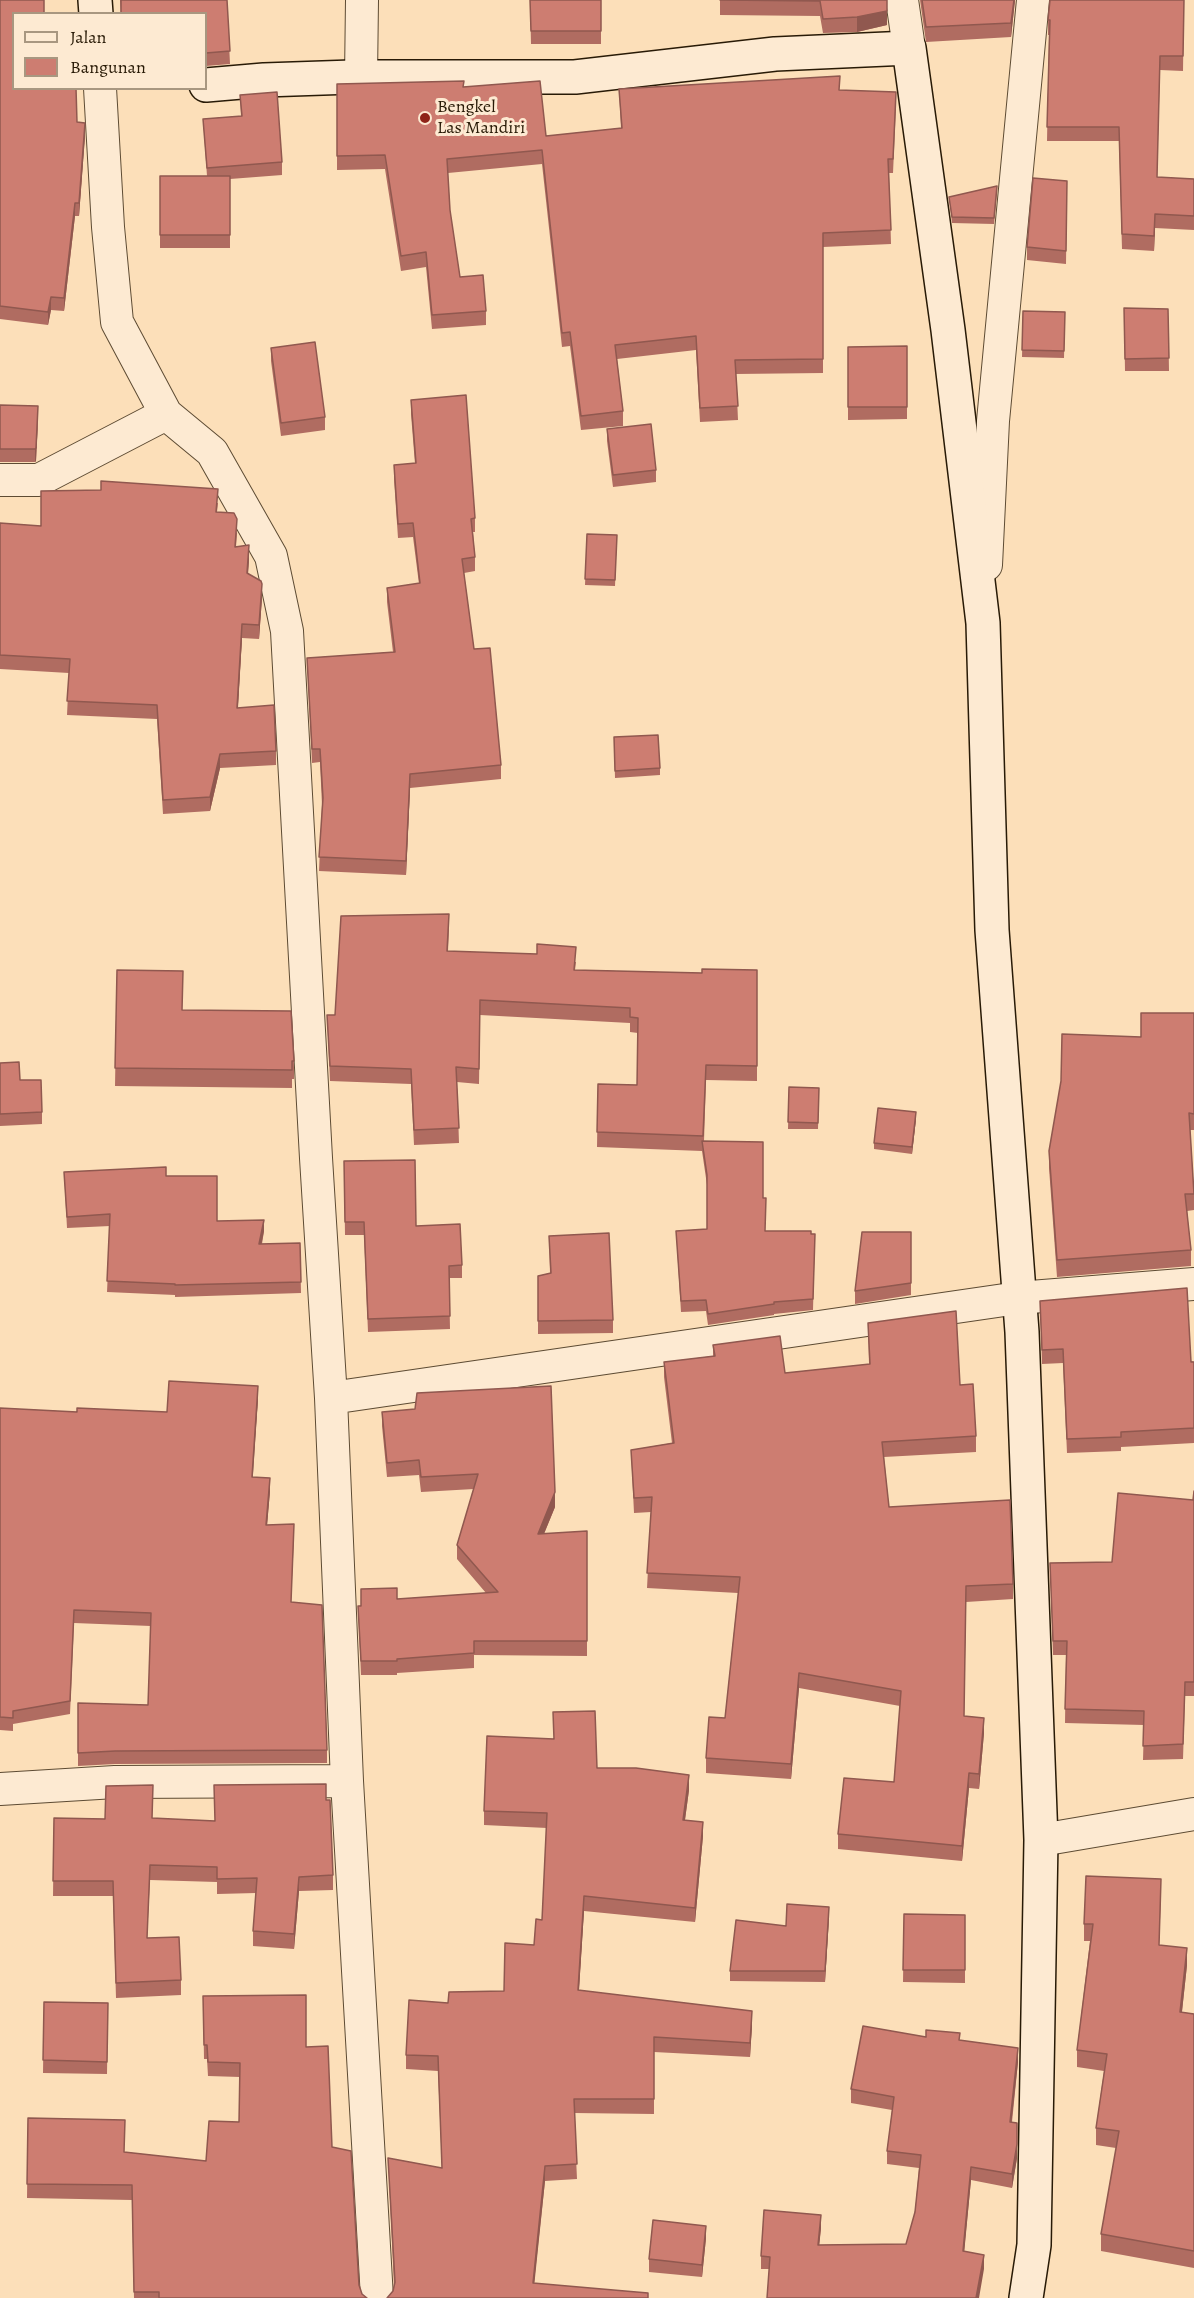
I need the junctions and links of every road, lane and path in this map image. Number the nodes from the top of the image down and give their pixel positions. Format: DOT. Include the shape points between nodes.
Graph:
graph roads {
  1 [pos="362,0"];
  2 [pos="902,0"];
  3 [pos="1034,0"];
  4 [pos="909,48"];
  5 [pos="361,78"];
  6 [pos="207,85"];
  7 [pos="100,90"];
  8 [pos="166,414"];
  9 [pos="0,480"];
  10 [pos="983,623"];
  11 [pos="1194,1284"];
  12 [pos="1018,1298"];
  13 [pos="331,1398"];
  14 [pos="347,1781"];
  15 [pos="0,1789"];
  16 [pos="1194,1814"];
  17 [pos="1041,1840"];
  18 [pos="377,2298"];
  19 [pos="1026,2298"];
  1 -- 5 [label="street"];
  2 -- 4 [label="street"];
  3 -- 10 [label="street" via="993,421"];
  4 -- 5 [label="street" via="775,54 575,77"];
  4 -- 10 [label="street"];
  5 -- 6 [label="street"];
  7 -- 8 [label="street" via="117,322"];
  8 -- 9 [label="street" via="39,480"];
  8 -- 13 [label="street" via="212,452 271,556 287,631"];
  10 -- 12 [label="street" via="992,930"];
  11 -- 12 [label="street"];
  12 -- 13 [label="street"];
  12 -- 17 [label="street"];
  13 -- 14 [label="street"];
  14 -- 15 [label="street" via="115,1782"];
  14 -- 18 [label="street"];
  16 -- 17 [label="street"];
  17 -- 19 [label="street" via="1034,2245"];
}
